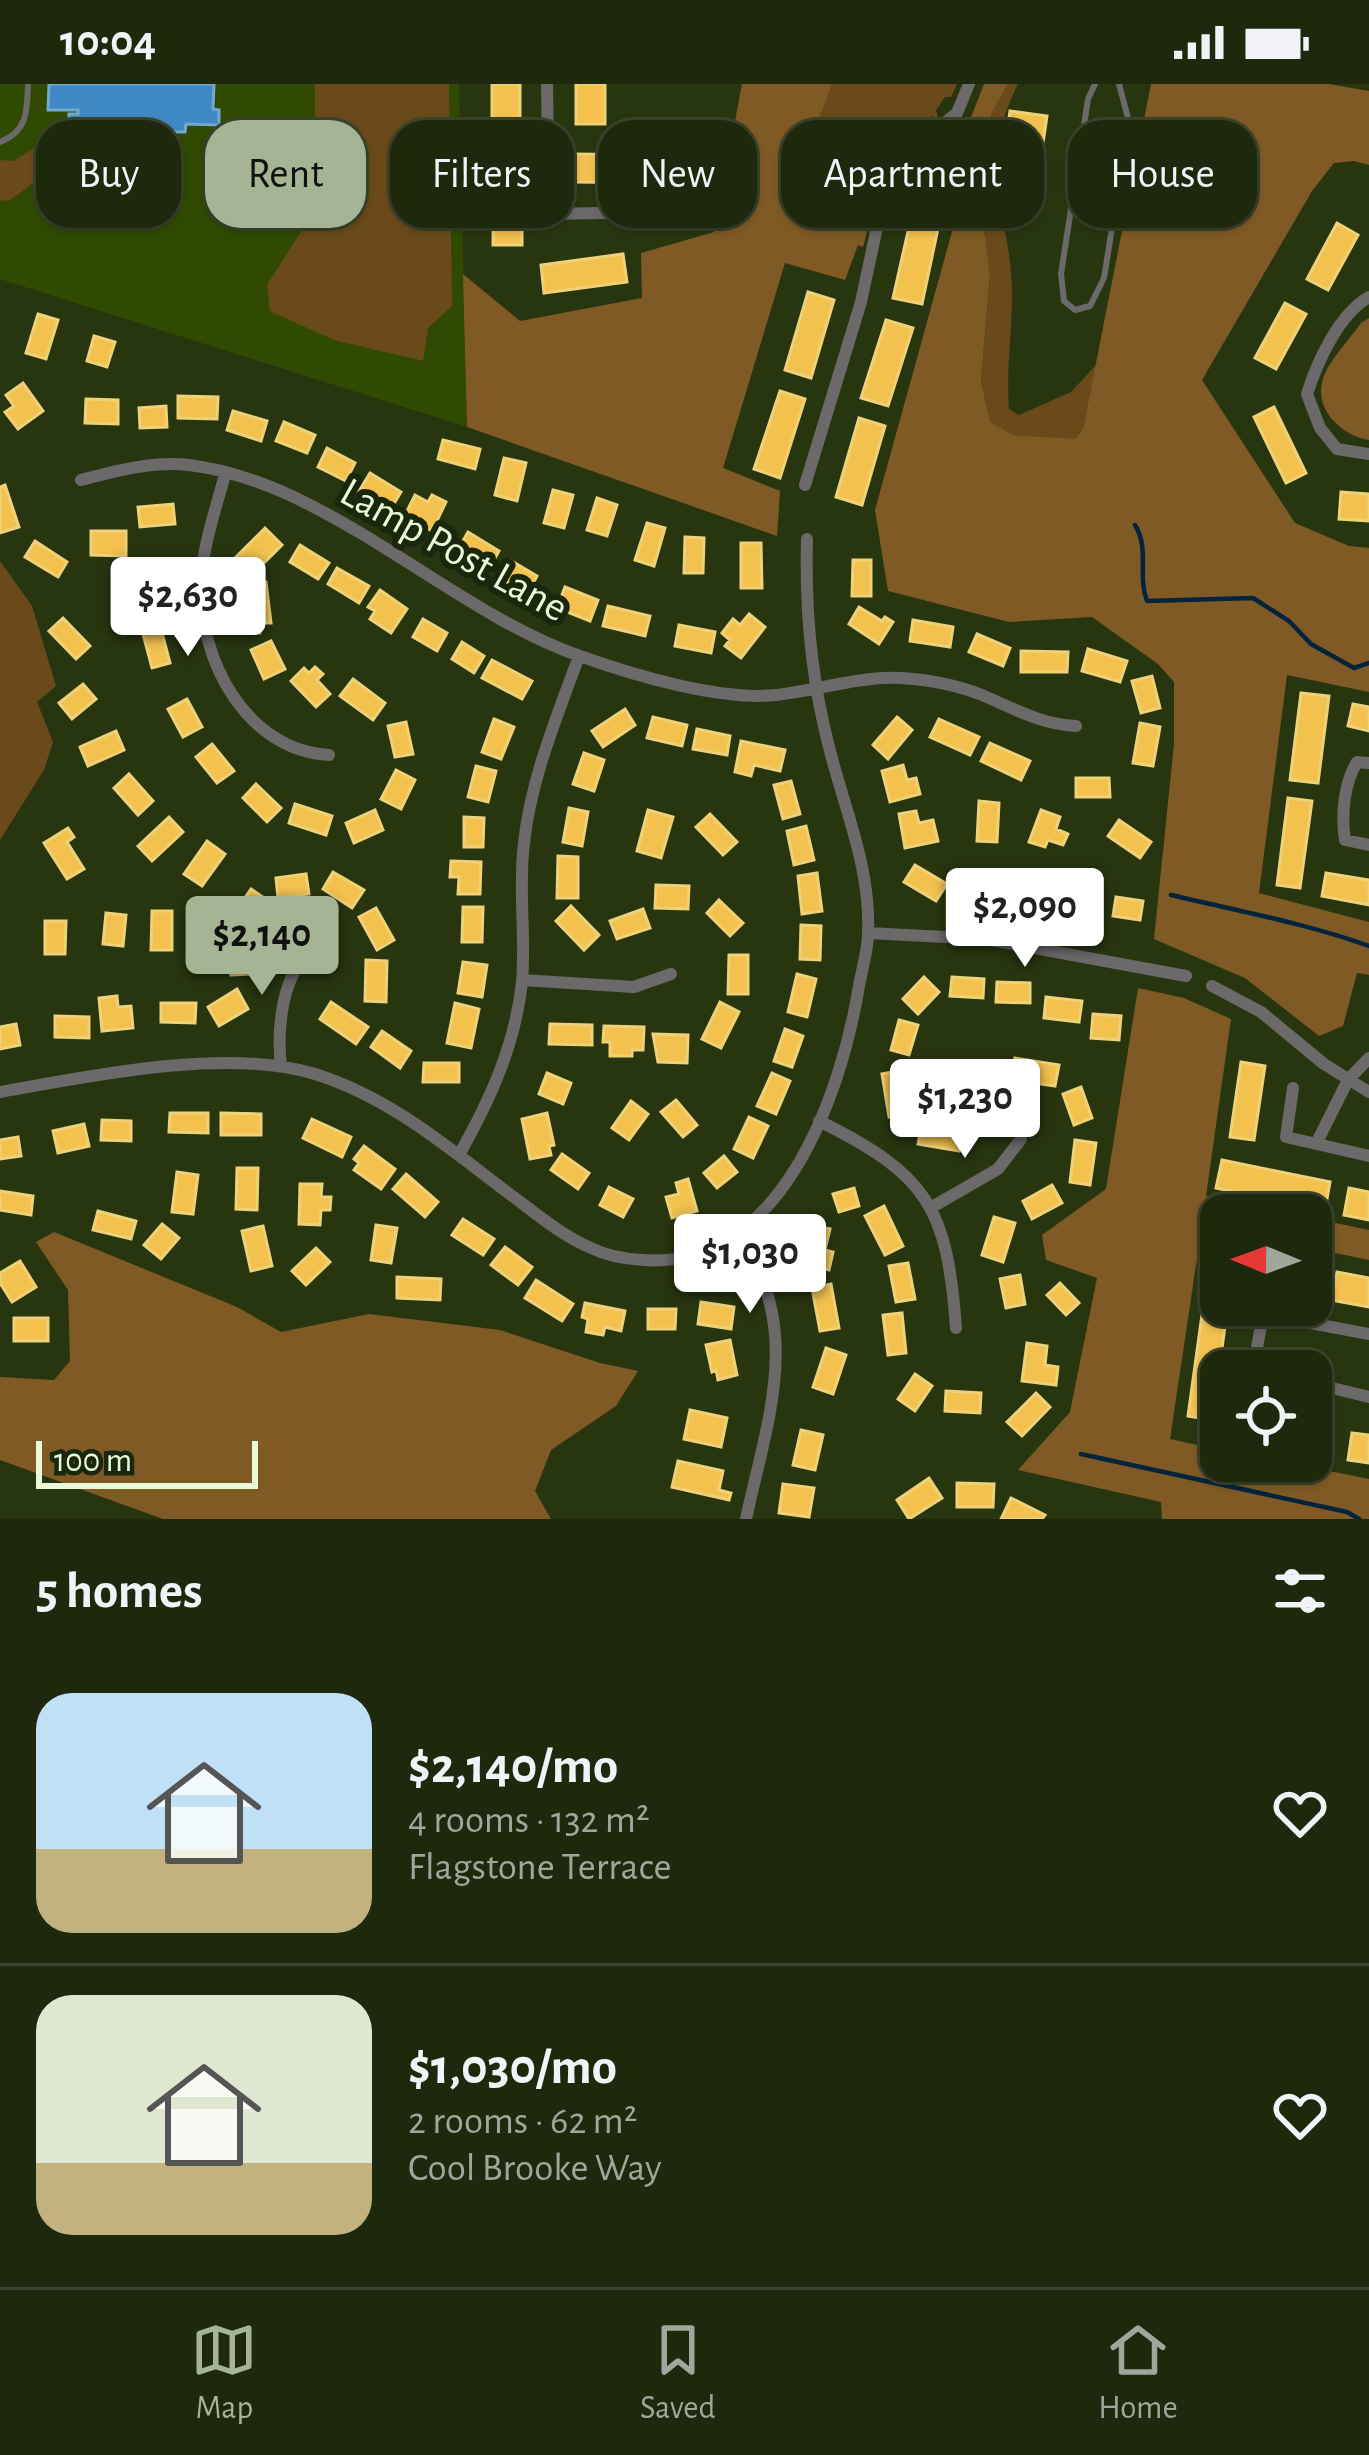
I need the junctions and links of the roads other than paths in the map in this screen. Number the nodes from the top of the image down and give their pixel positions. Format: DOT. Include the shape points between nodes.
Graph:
graph roads {
  1 [pos="28,84"];
  2 [pos="547,84"];
  3 [pos="969,84"];
  4 [pos="1095,84"];
  5 [pos="1119,84"];
  6 [pos="0,142"];
  7 [pos="598,213"];
  8 [pos="1369,297"];
  9 [pos="1369,454"];
  10 [pos="226,474"];
  11 [pos="81,480"];
  12 [pos="805,485"];
  13 [pos="807,539"];
  14 [pos="579,656"];
  15 [pos="816,688"];
  16 [pos="1076,726"];
  17 [pos="329,755"];
  18 [pos="1369,763"];
  19 [pos="1369,845"];
  20 [pos="868,933"];
  21 [pos="308,954"];
  22 [pos="671,974"];
  23 [pos="1186,976"];
  24 [pos="522,980"];
  25 [pos="1212,986"];
  26 [pos="1369,1058"];
  27 [pos="281,1066"];
  28 [pos="1348,1080"];
  29 [pos="1293,1088"];
  30 [pos="0,1092"];
  31 [pos="1369,1093"];
  32 [pos="819,1121"];
  33 [pos="1021,1139"];
  34 [pos="1316,1144"];
  35 [pos="459,1155"];
  36 [pos="1369,1156"];
  37 [pos="932,1208"];
  38 [pos="738,1234"];
  39 [pos="956,1328"];
  40 [pos="1369,1334"];
  41 [pos="1257,1350"];
  42 [pos="1332,1388"];
  43 [pos="1369,1397"];
  44 [pos="746,1519"];
  1 -- 6 [label="lane" via="27,118"];
  2 -- 7 [label="street" via="549,214"];
  3 -- 12 [label="street" via="957,113 900,160 886,185 861,302"];
  4 -- 5 [label="lane" via="1061,274 1064,301 1075,310 1090,306 1104,278 1129,122"];
  8 -- 9 [label="street" via="1354,307 1306,394 1337,449"];
  10 -- 11 [label="street, Lamp Post Lane" via="162,465"];
  10 -- 14 [label="street, Lamp Post Lane" via="308,507"];
  10 -- 17 [label="street" via="202,571 208,644 229,692 253,720 289,747"];
  13 -- 15 [label="street"];
  14 -- 15 [label="street, Lamp Post Lane" via="727,692"];
  14 -- 24 [label="street" via="526,822"];
  15 -- 16 [label="street, Lamp Post Lane" via="885,678 945,683 1028,718"];
  15 -- 20 [label="street" via="859,849"];
  18 -- 19 [label="street" via="1357,762 1349,776 1343,826 1345,839"];
  20 -- 23 [label="street" via="985,939"];
  20 -- 32 [label="street" via="853,1030"];
  21 -- 27 [label="street" via="287,992"];
  22 -- 24 [label="street" via="634,987"];
  24 -- 35 [label="street" via="500,1076"];
  25 -- 28 [label="street" via="1261,1012"];
  26 -- 28 [label="street"];
  27 -- 30 [label="street" via="148,1070"];
  27 -- 35 [label="street" via="370,1096"];
  28 -- 31 [label="street"];
  28 -- 34 [label="street"];
  29 -- 34 [label="street" via="1286,1137"];
  32 -- 37 [label="street" via="884,1155"];
  32 -- 38 [label="street" via="786,1186"];
  33 -- 37 [label="street" via="998,1169"];
  34 -- 36 [label="street"];
  35 -- 38 [label="street" via="551,1224 610,1256 684,1258"];
  37 -- 39 [label="street"];
  38 -- 44 [label="street" via="768,1287 778,1336"];
  40 -- 41 [label="street" via="1263,1314"];
  42 -- 43 [label="street"];
}
